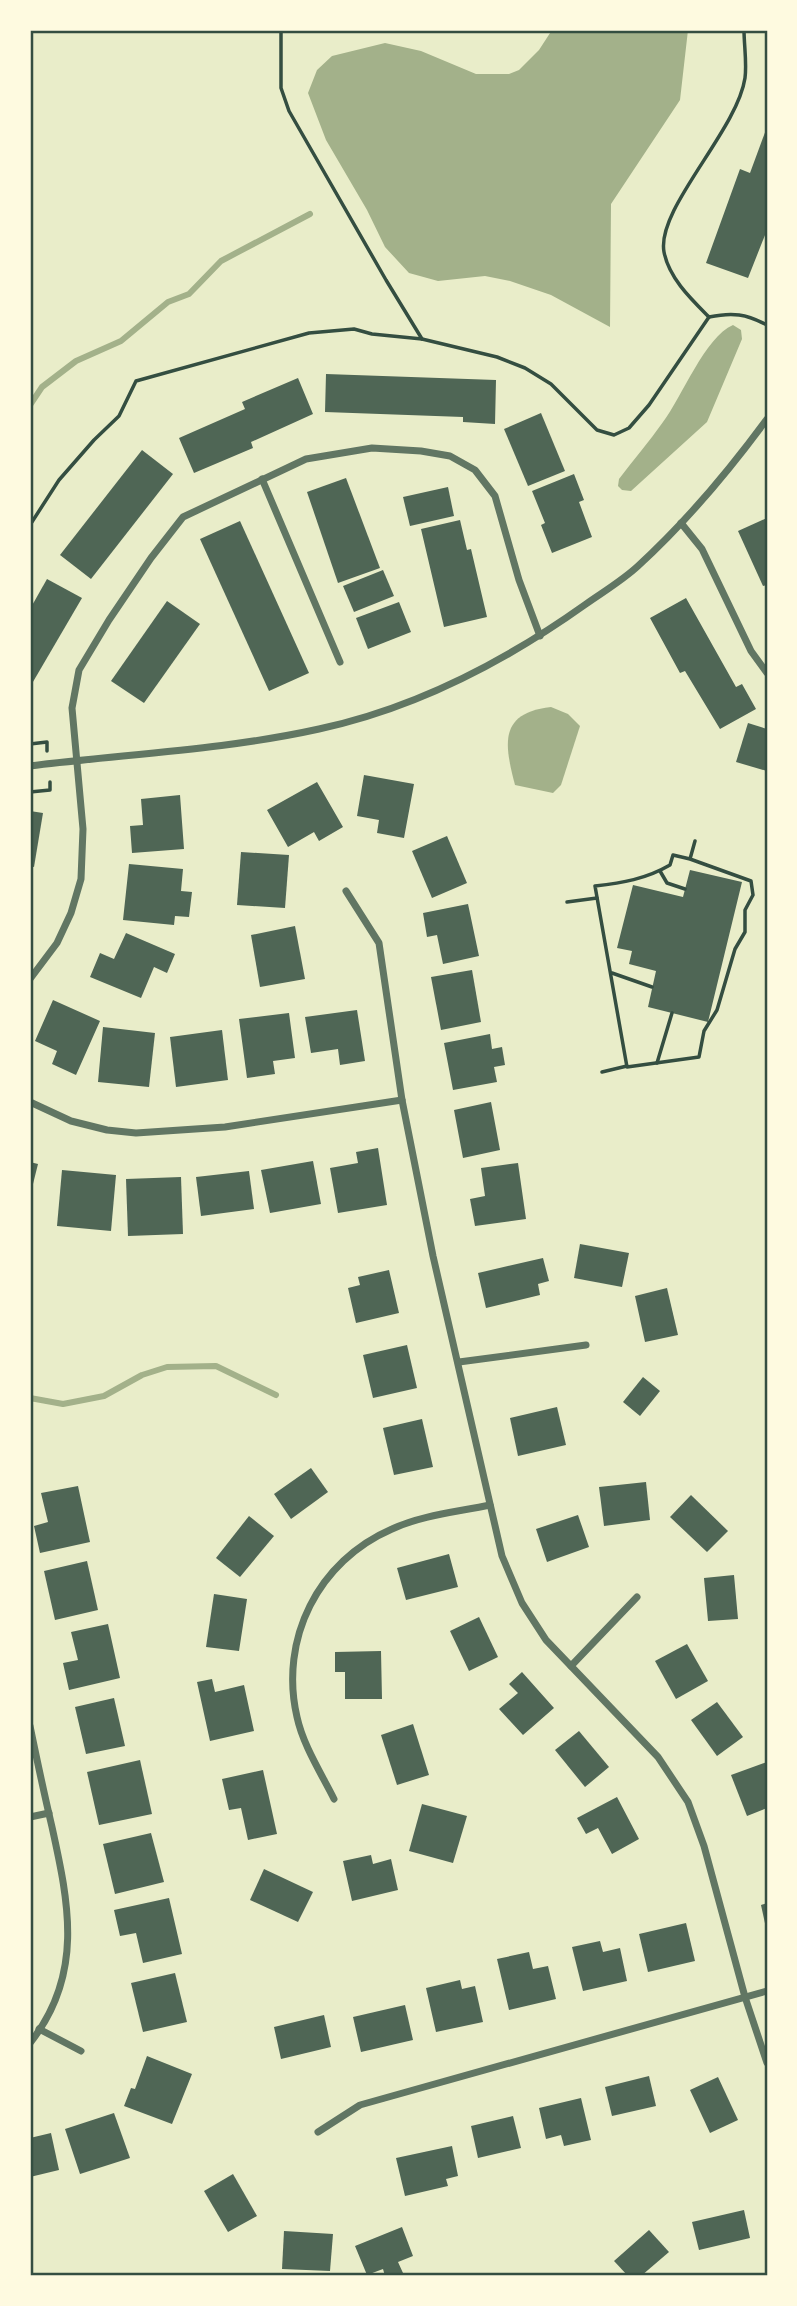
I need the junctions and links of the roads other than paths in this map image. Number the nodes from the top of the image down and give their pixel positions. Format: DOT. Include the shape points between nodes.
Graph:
graph roads {
  1 [pos="767,419"];
  2 [pos="262,479"];
  3 [pos="681,523"];
  4 [pos="540,636"];
  5 [pos="340,662"];
  6 [pos="767,673"];
  7 [pos="76,760"];
  8 [pos="30,766"];
  9 [pos="346,891"];
  10 [pos="30,979"];
  11 [pos="402,1101"];
  12 [pos="30,1102"];
  13 [pos="586,1345"];
  14 [pos="459,1362"];
  15 [pos="490,1505"];
  16 [pos="637,1597"];
  17 [pos="571,1666"];
  18 [pos="30,1726"];
  19 [pos="334,1799"];
  20 [pos="48,1812"];
  21 [pos="30,1817"];
  22 [pos="767,1991"];
  23 [pos="745,1997"];
  24 [pos="39,2029"];
  25 [pos="30,2043"];
  26 [pos="81,2051"];
  27 [pos="767,2063"];
  28 [pos="318,2132"];
  1 -- 3 [label="street" via="722,480"];
  2 -- 4 [label="street" via="306,459 372,448 450,456 475,470 495,496"];
  2 -- 5 [label="street"];
  2 -- 7 [label="street" via="183,517 109,620 79,670 72,708"];
  3 -- 4 [label="street" via="636,568"];
  3 -- 6 [label="street" via="702,550 751,651"];
  4 -- 7 [label="street" via="442,689 320,729"];
  7 -- 8 [label="street"];
  7 -- 10 [label="street" via="83,829 81,879 57,943"];
  9 -- 11 [label="street" via="379,943"];
  11 -- 12 [label="street" via="225,1127 136,1133 71,1121"];
  11 -- 14 [label="street"];
  13 -- 14 [label="street"];
  14 -- 15 [label="street"];
  15 -- 17 [label="street" via="502,1556 522,1603 546,1640"];
  15 -- 19 [label="street" via="411,1521 368,1541 328,1576 311,1602 296,1638 293,1692 297,1719"];
  16 -- 17 [label="street"];
  17 -- 23 [label="street" via="659,1758 688,1802"];
  18 -- 20 [label="street"];
  20 -- 21 [label="street"];
  20 -- 24 [label="street" via="65,1886 69,1942 60,1988"];
  22 -- 23 [label="street"];
  23 -- 27 [label="street"];
  23 -- 28 [label="street" via="360,2105"];
  24 -- 25 [label="street"];
  24 -- 26 [label="street"];
}
